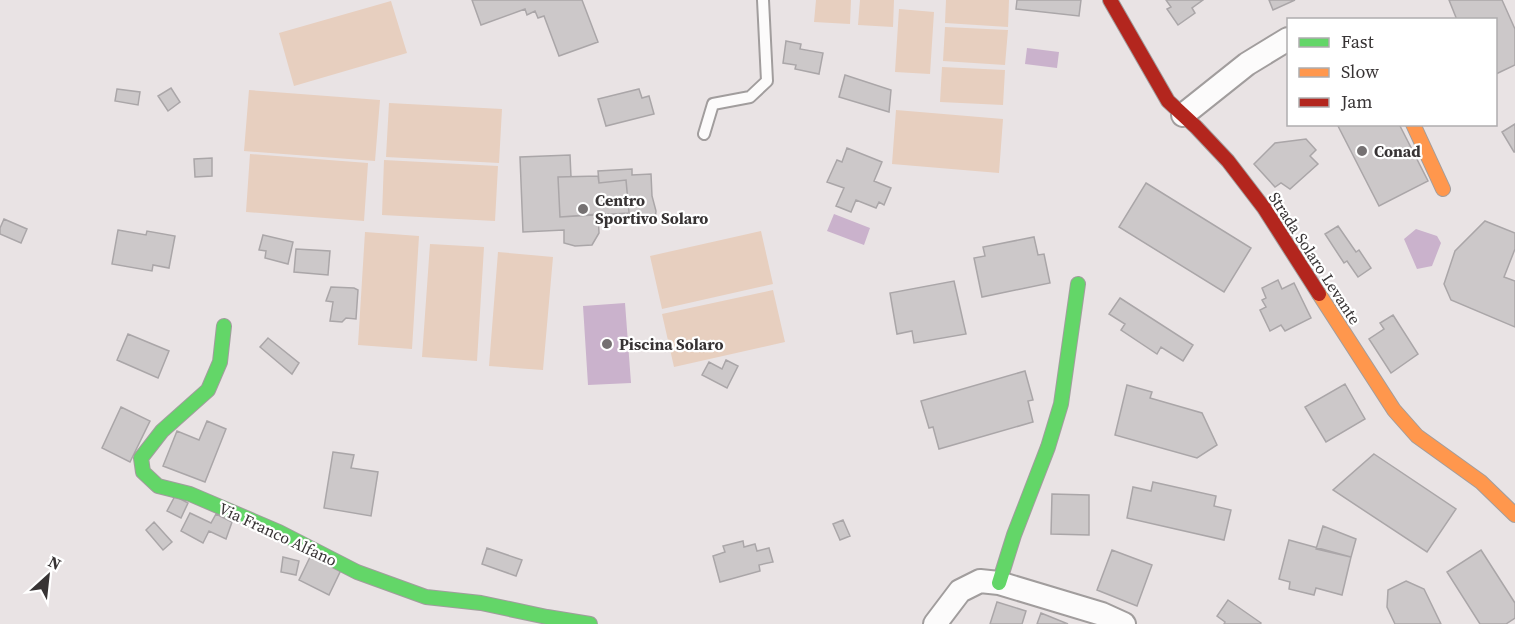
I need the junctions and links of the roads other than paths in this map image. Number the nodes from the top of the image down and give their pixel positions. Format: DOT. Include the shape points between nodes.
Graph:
graph roads {
  1 [pos="763,0"];
  2 [pos="1110,0"];
  3 [pos="1287,40"];
  4 [pos="1183,115"];
  5 [pos="1414,126"];
  6 [pos="704,134"];
  7 [pos="1443,189"];
  8 [pos="1078,284"];
  9 [pos="224,326"];
  10 [pos="1515,515"];
  11 [pos="999,583"];
  12 [pos="943,620"];
  13 [pos="590,624"];
  14 [pos="1124,624"];
  1 -- 6 [label="lane" via="767,81 750,98 713,104"];
  2 -- 4 [label="street, Strada Solaro Levante" via="1168,102"];
  3 -- 4 [label="street" via="1247,64"];
  4 -- 10 [label="street, Strada Solaro Levante" via="1228,161 1264,208 1394,410 1417,436 1481,482"];
  5 -- 7 [label="street"];
  8 -- 11 [label="street" via="1061,405"];
  9 -- 13 [label="street, Via Franco Alfano" via="220,362 208,390 162,431 141,458 143,472 158,486 190,494 279,532 357,572 426,597 481,603"];
  11 -- 12 [label="street" via="980,581 960,591"];
  11 -- 14 [label="street"];
}
